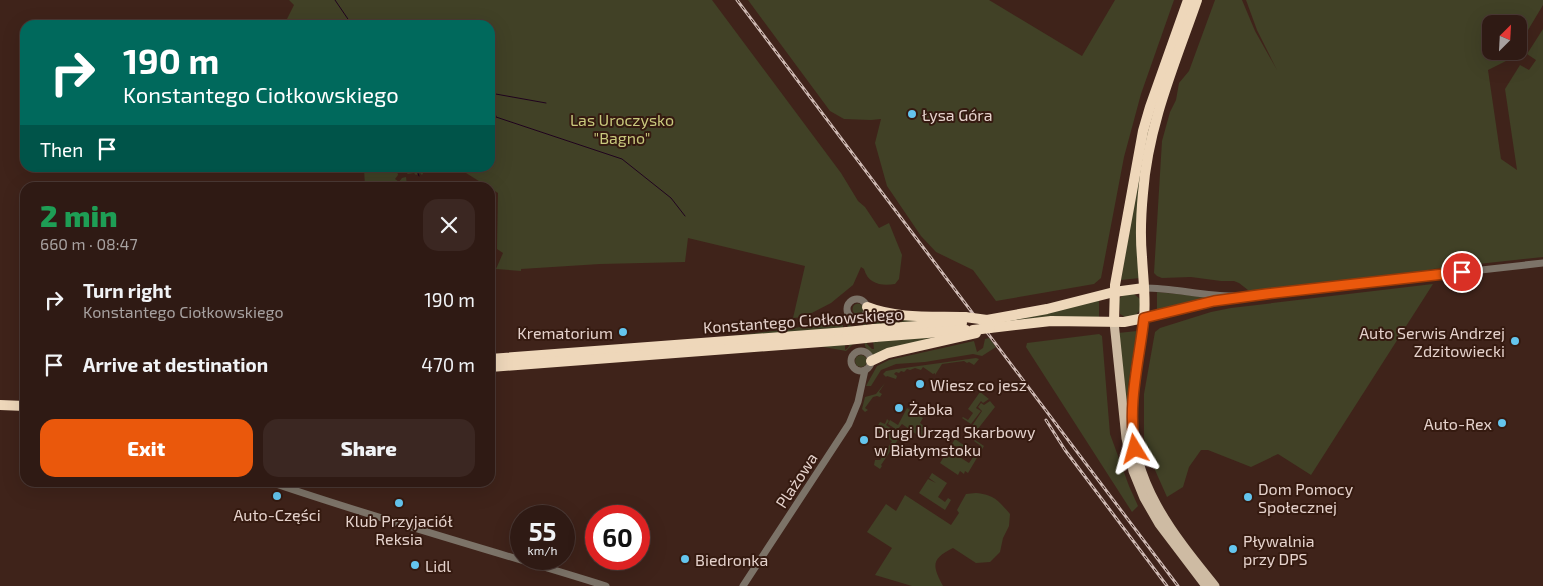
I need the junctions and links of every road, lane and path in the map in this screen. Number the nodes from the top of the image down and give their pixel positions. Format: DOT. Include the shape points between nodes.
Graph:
graph roads {
  1 [pos="1188,0"];
  2 [pos="1197,0"];
  3 [pos="1543,263"];
  4 [pos="1144,288"];
  5 [pos="1114,292"];
  6 [pos="1266,294"];
  7 [pos="867,307"];
  8 [pos="858,318"];
  9 [pos="1144,318"];
  10 [pos="1114,322"];
  11 [pos="990,324"];
  12 [pos="970,326"];
  13 [pos="847,336"];
  14 [pos="861,352"];
  15 [pos="495,359"];
  16 [pos="495,367"];
  17 [pos="865,367"];
  18 [pos="0,399"];
  19 [pos="20,399"];
  20 [pos="0,405"];
  21 [pos="20,406"];
  22 [pos="285,487"];
  23 [pos="606,586"];
  24 [pos="743,586"];
  25 [pos="1206,586"];
  26 [pos="1215,586"];
  1 -- 5 [label="highway" via="1150,107"];
  2 -- 4 [label="highway" via="1158,110 1144,178 1141,239"];
  3 -- 6 [label="street"];
  4 -- 5 [label="highway, Konstantego Ciołkowskiego"];
  4 -- 6 [label="street" via="1228,296"];
  4 -- 9 [label="highway"];
  5 -- 10 [label="highway"];
  5 -- 11 [label="highway, Konstantego Ciołkowskiego"];
  6 -- 9 [label="street" via="1214,301"];
  7 -- 8 [label="street" via="866,313"];
  7 -- 8 [label="street" via="858,299 849,303 848,313"];
  7 -- 12 [label="highway"];
  8 -- 14 [label="street"];
  9 -- 10 [label="highway, Konstantego Ciołkowskiego"];
  9 -- 26 [label="main road" via="1132,400 1132,430 1141,473 1157,508"];
  10 -- 11 [label="highway, Konstantego Ciołkowskiego"];
  10 -- 25 [label="main road" via="1126,438 1133,471 1159,524"];
  11 -- 12 [label="highway, Konstantego Ciołkowskiego, bridge"];
  12 -- 13 [label="highway, Konstantego Ciołkowskiego, bridge"];
  12 -- 17 [label="highway" via="888,353"];
  13 -- 15 [label="highway, Konstantego Ciołkowskiego"];
  13 -- 16 [label="highway, Konstantego Ciołkowskiego"];
  14 -- 17 [label="street" via="869,355"];
  14 -- 17 [label="street" via="851,360 853,366"];
  17 -- 24 [label="street, Plażowa" via="858,402 849,424"];
  18 -- 19 [label="highway"];
  20 -- 21 [label="highway"];
  22 -- 23 [label="street"];
}
